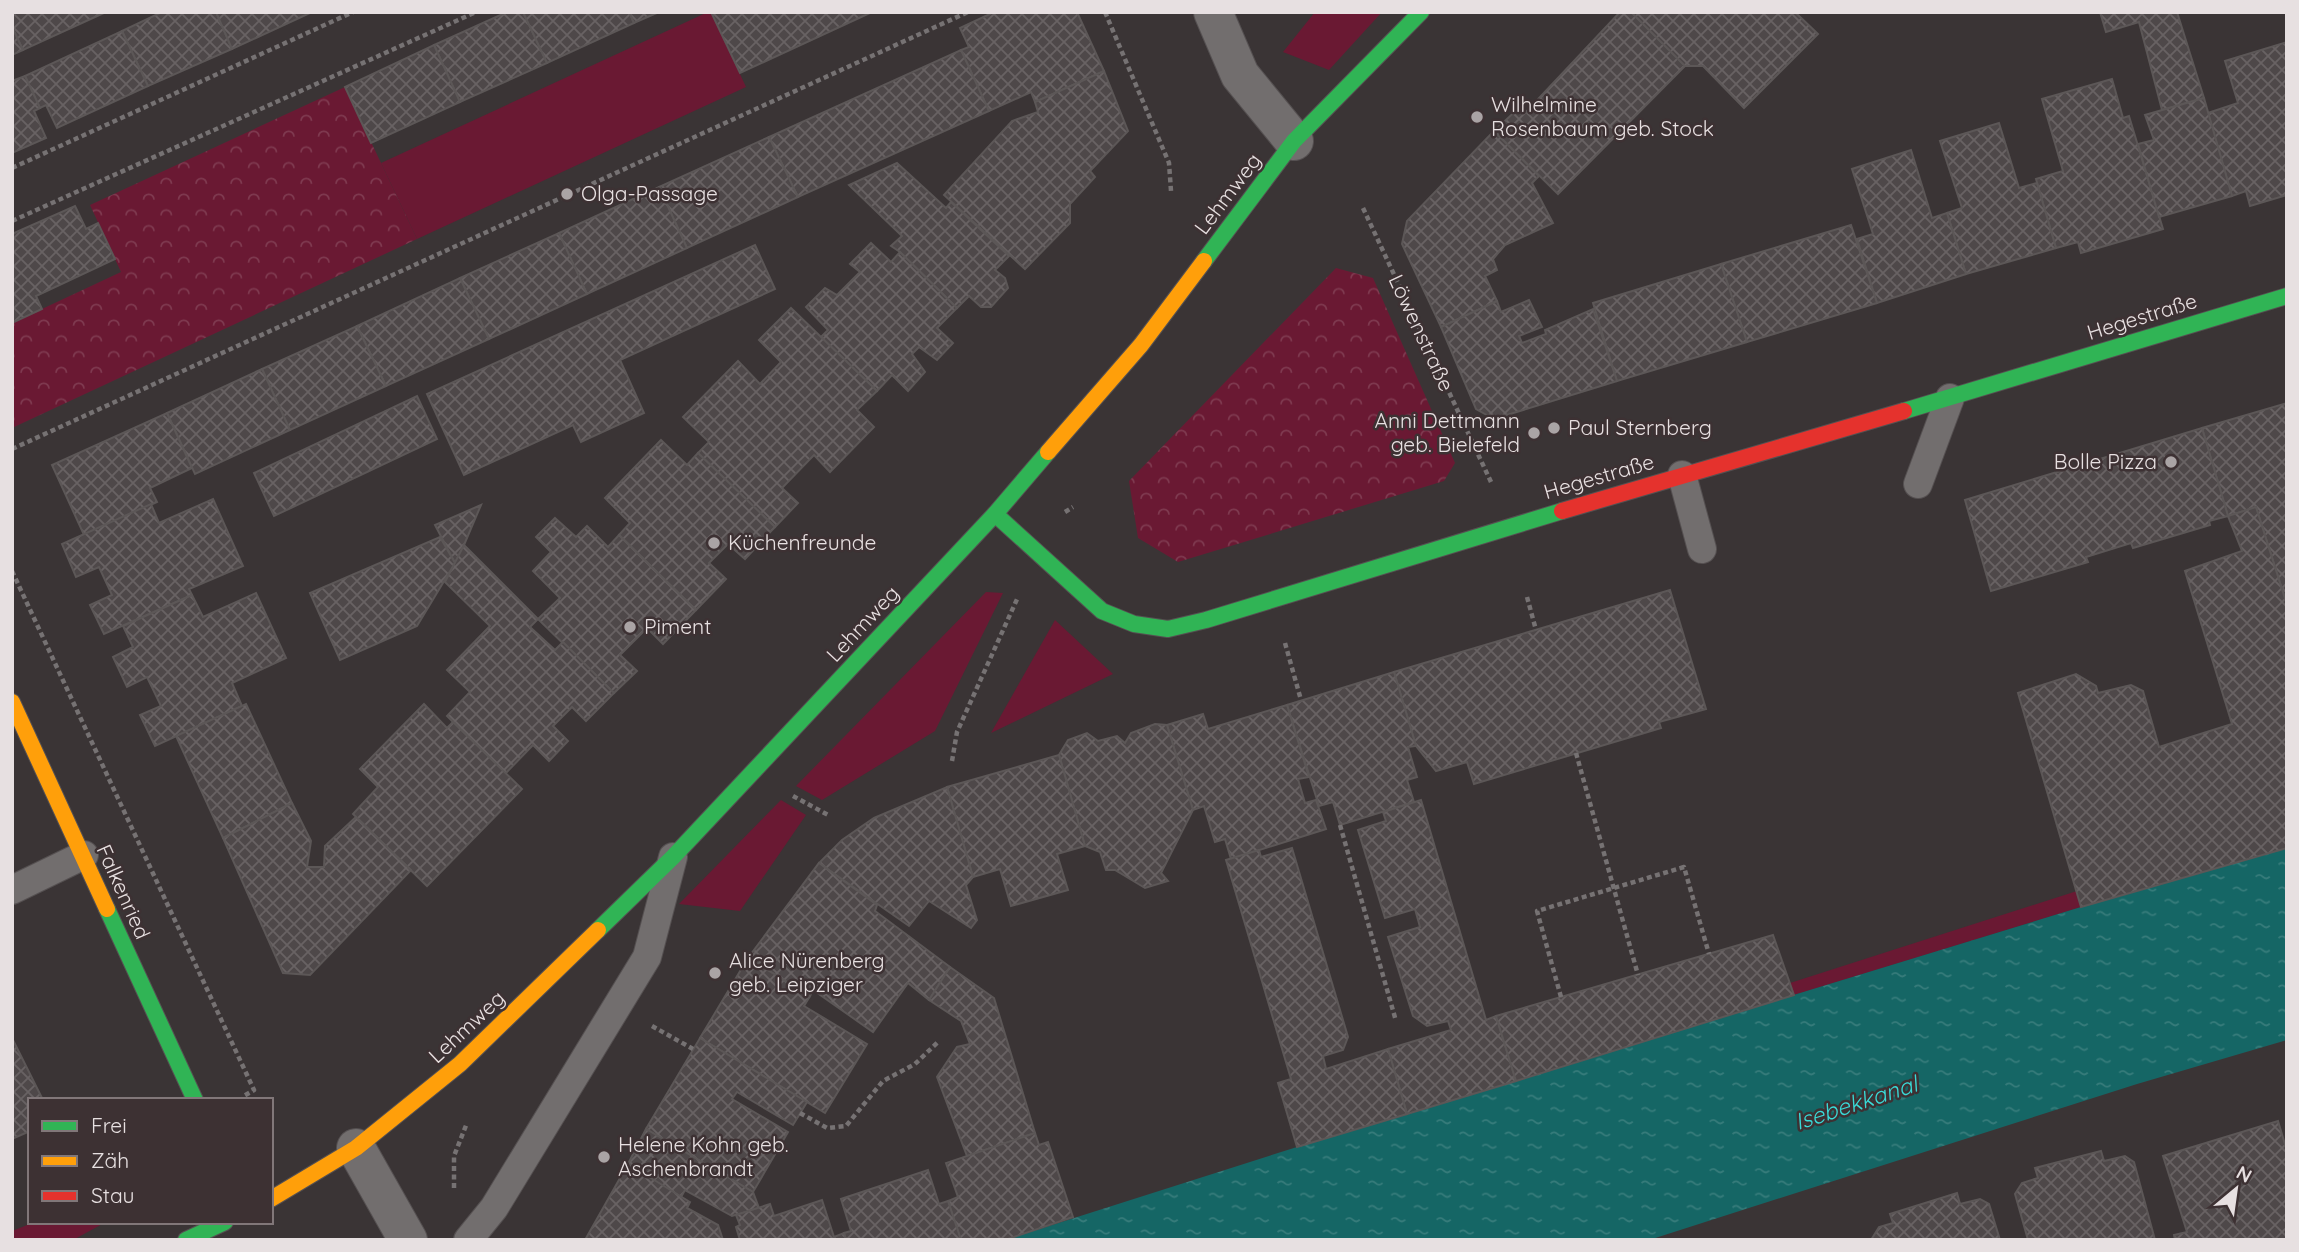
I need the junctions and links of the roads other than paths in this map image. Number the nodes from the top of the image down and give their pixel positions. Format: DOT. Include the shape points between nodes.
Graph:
graph roads {
  1 [pos="1213,12"];
  2 [pos="1421,12"];
  3 [pos="1294,141"];
  4 [pos="2287,296"];
  5 [pos="1950,398"];
  6 [pos="1682,475"];
  7 [pos="1918,484"];
  8 [pos="995,514"];
  9 [pos="1702,549"];
  10 [pos="12,702"];
  11 [pos="84,855"];
  12 [pos="673,857"];
  13 [pos="12,890"];
  14 [pos="194,1098"];
  15 [pos="356,1148"];
  16 [pos="273,1198"];
  17 [pos="221,1224"];
  18 [pos="186,1240"];
  19 [pos="408,1240"];
  20 [pos="468,1240"];
  1 -- 3 [label="street" via="1240,75"];
  2 -- 3 [label="street, Lehmweg"];
  3 -- 8 [label="street, Lehmweg" via="1141,345"];
  4 -- 5 [label="street, Hegestraße"];
  5 -- 6 [label="street, Hegestraße"];
  5 -- 7 [label="lane"];
  6 -- 8 [label="street, Hegestraße" via="1168,629 1133,624 1102,611"];
  6 -- 9 [label="lane"];
  8 -- 12 [label="street, Lehmweg"];
  10 -- 11 [label="street, Falkenried"];
  11 -- 13 [label="lane"];
  11 -- 14 [label="street, Falkenried"];
  12 -- 15 [label="street, Lehmweg" via="460,1064"];
  12 -- 20 [label="lane" via="647,957 494,1208"];
  15 -- 16 [label="street, Lehmweg"];
  15 -- 19 [label="street"];
  17 -- 18 [label="street"];
}
